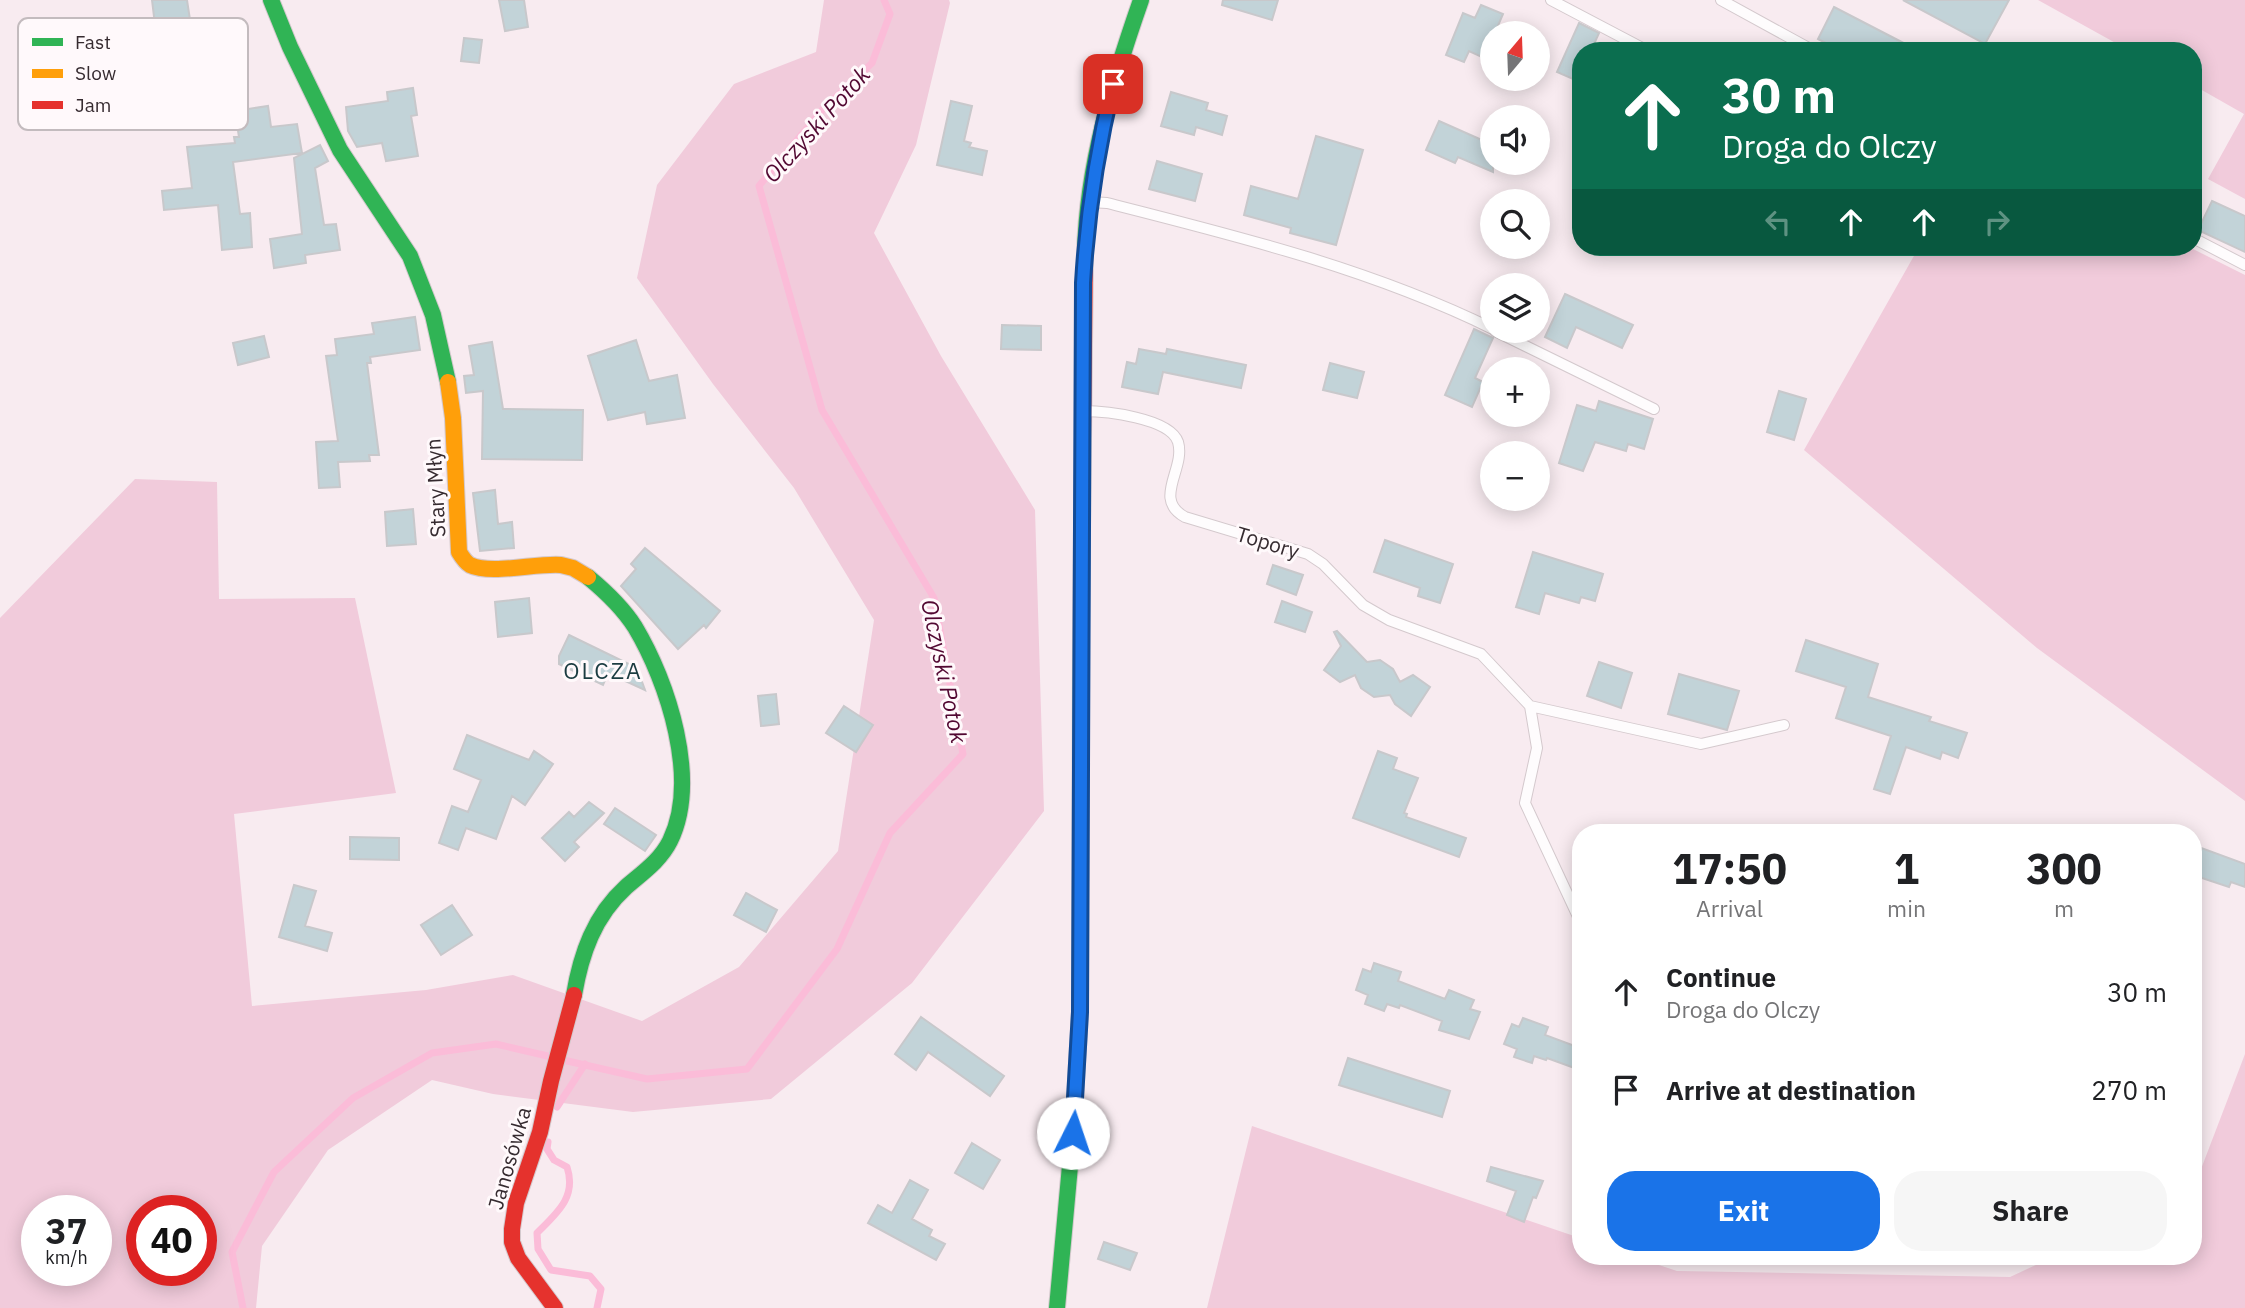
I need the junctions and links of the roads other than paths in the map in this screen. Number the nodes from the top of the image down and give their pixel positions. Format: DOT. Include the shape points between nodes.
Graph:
graph roads {
  1 [pos="271,0"];
  2 [pos="1141,0"];
  3 [pos="1551,0"];
  4 [pos="1721,0"];
  5 [pos="1630,42"];
  6 [pos="1798,42"];
  7 [pos="1090,202"];
  8 [pos="2202,243"];
  9 [pos="2245,265"];
  10 [pos="1480,324"];
  11 [pos="1520,343"];
  12 [pos="1654,409"];
  13 [pos="1082,411"];
  14 [pos="1530,706"];
  15 [pos="1784,725"];
  16 [pos="1572,904"];
  17 [pos="572,1009"];
  18 [pos="555,1308"];
  19 [pos="1057,1308"];
  1 -- 17 [label="street, Stary Młyn" via="340,150 410,256 433,315 453,418 459,552 464,561 486,568 571,567 589,577 634,626 670,711 682,777 676,826 661,856 624,890 588,940 580,958"];
  2 -- 7 [label="street" via="1107,108"];
  3 -- 5 [label="lane"];
  4 -- 6 [label="lane"];
  7 -- 10 [label="lane" via="1312,258"];
  7 -- 13 [label="street" via="1083,283"];
  8 -- 9 [label="lane"];
  11 -- 12 [label="lane"];
  13 -- 14 [label="lane, Topory" via="1139,419 1172,432 1179,450 1170,493 1174,511 1308,554 1363,605 1389,620 1481,654"];
  13 -- 19 [label="street" via="1080,1012"];
  14 -- 15 [label="lane" via="1701,744"];
  14 -- 16 [label="lane" via="1537,748 1525,803"];
  17 -- 18 [label="street, Janosówka" via="539,1137 511,1219 512,1245"];
}
